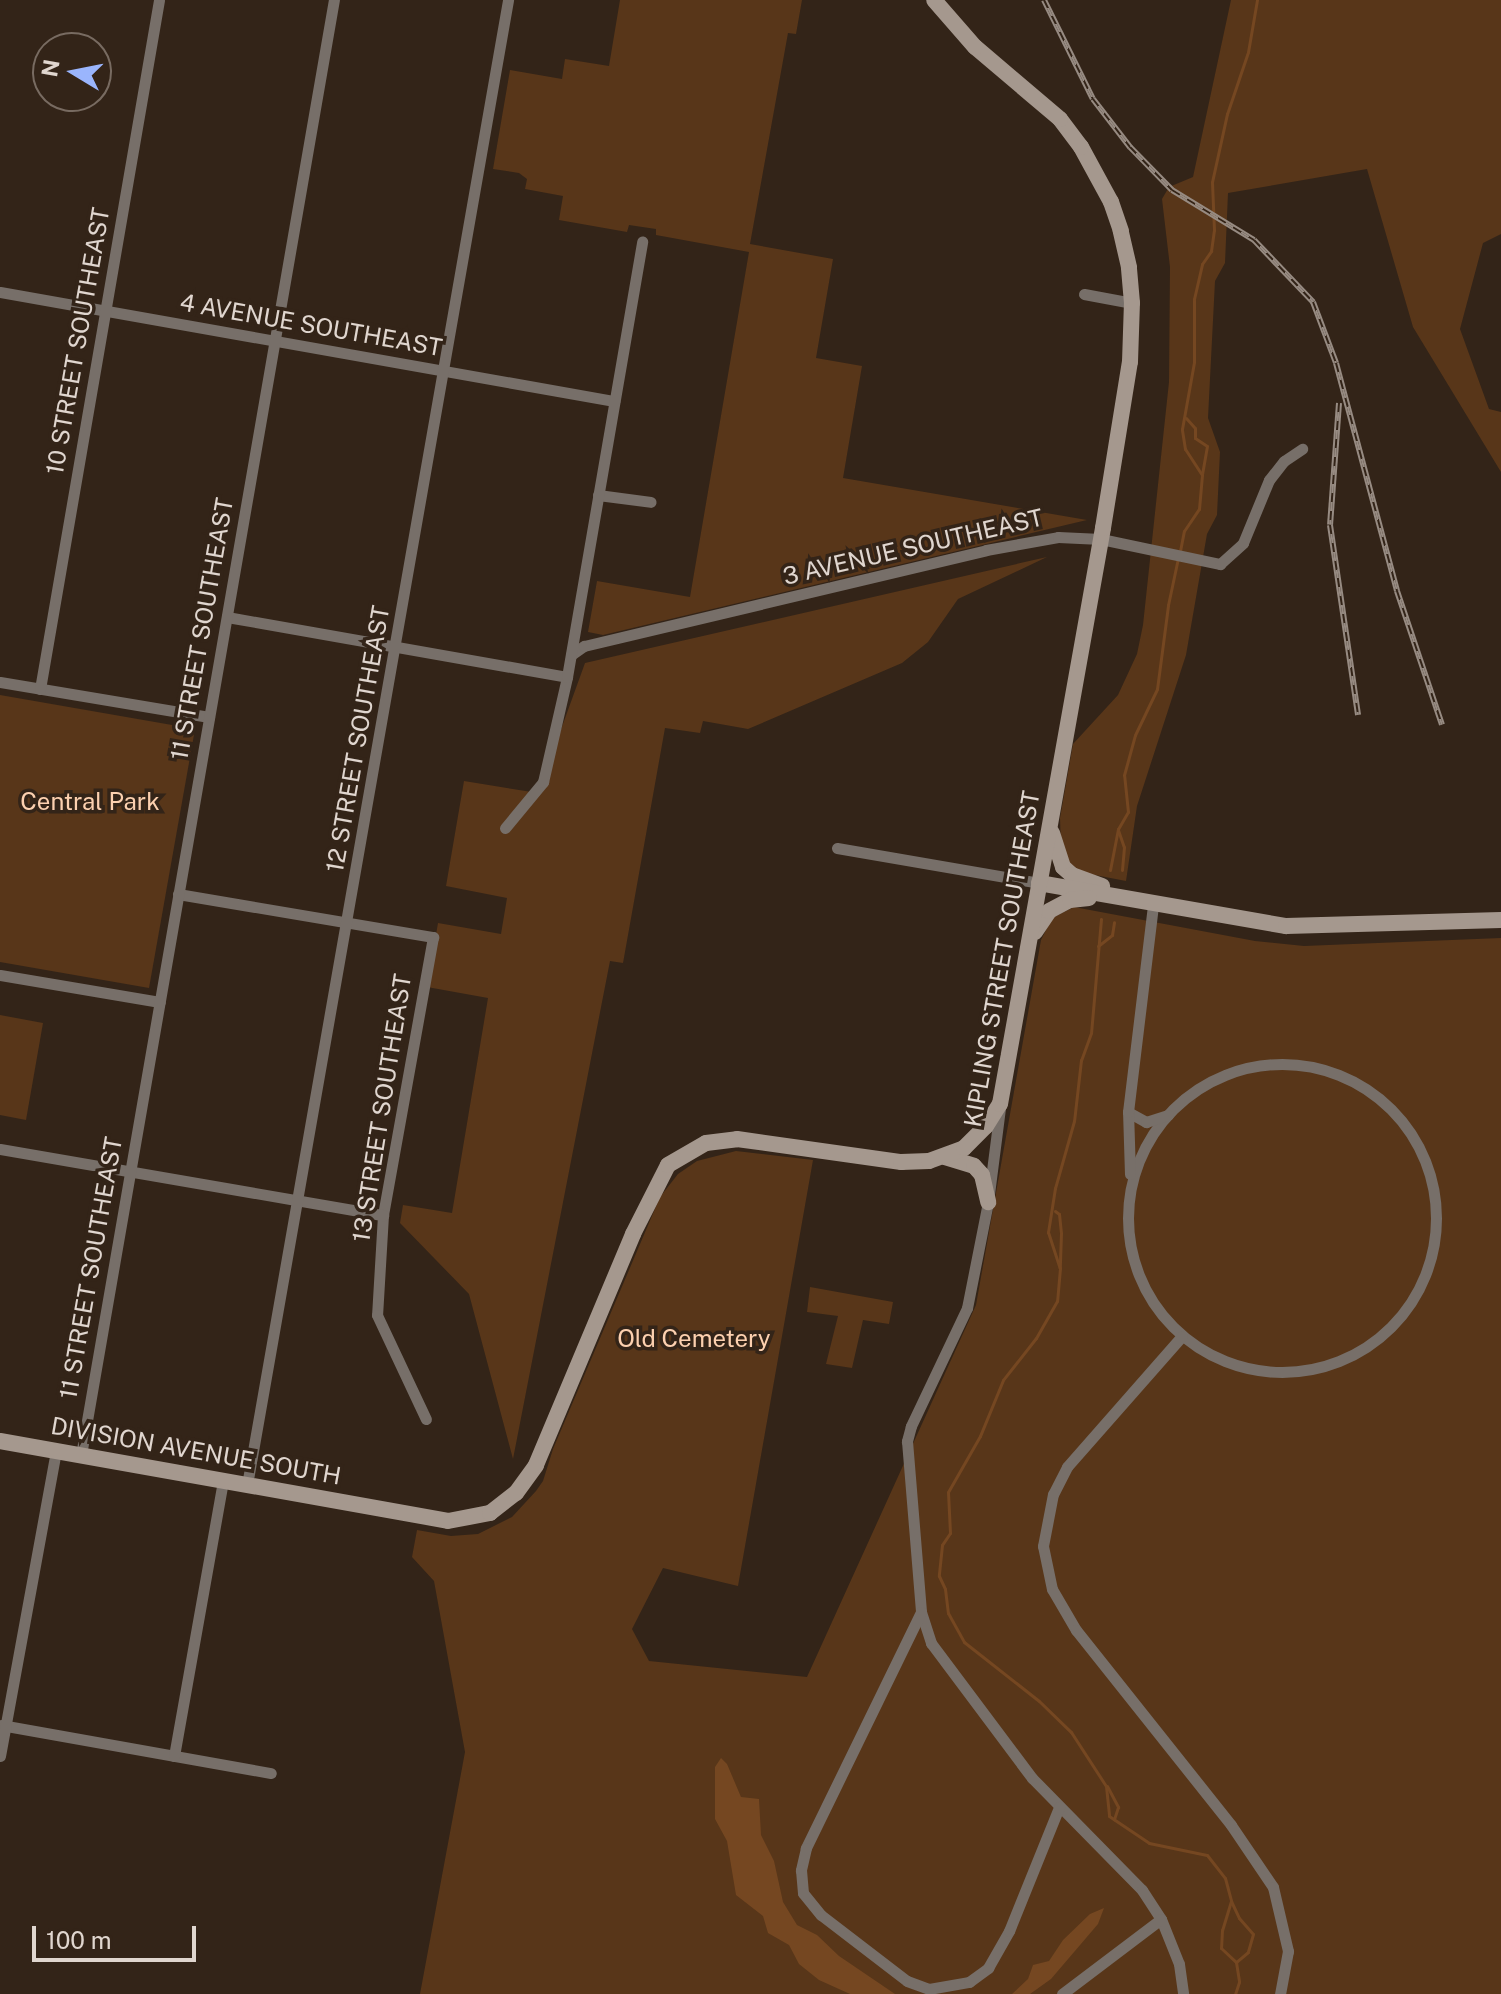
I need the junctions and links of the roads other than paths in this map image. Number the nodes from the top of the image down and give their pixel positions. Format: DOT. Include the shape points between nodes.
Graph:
graph roads {
  1 [pos="159,0"];
  2 [pos="334,0"];
  3 [pos="508,0"];
  4 [pos="934,0"];
  5 [pos="642,241"];
  6 [pos="0,292"];
  7 [pos="1084,294"];
  8 [pos="1132,303"];
  9 [pos="106,311"];
  10 [pos="275,341"];
  11 [pos="444,371"];
  12 [pos="614,401"];
  13 [pos="1302,449"];
  14 [pos="598,495"];
  15 [pos="651,502"];
  16 [pos="1101,539"];
  17 [pos="227,617"];
  18 [pos="396,647"];
  19 [pos="571,655"];
  20 [pos="567,677"];
  21 [pos="0,682"];
  22 [pos="40,689"];
  23 [pos="209,717"];
  24 [pos="1053,807"];
  25 [pos="505,828"];
  26 [pos="837,848"];
  27 [pos="1039,883"];
  28 [pos="178,894"];
  29 [pos="1110,896"];
  30 [pos="1148,903"];
  31 [pos="1501,920"];
  32 [pos="349,923"];
  33 [pos="1027,948"];
  34 [pos="0,975"];
  35 [pos="160,1002"];
  36 [pos="1002,1087"];
  37 [pos="1128,1112"];
  38 [pos="1168,1114"];
  39 [pos="0,1149"];
  40 [pos="945,1157"];
  41 [pos="130,1171"];
  42 [pos="1131,1183"];
  43 [pos="297,1200"];
  44 [pos="988,1202"];
  45 [pos="383,1215"];
  46 [pos="1182,1336"];
  47 [pos="426,1419"];
  48 [pos="0,1441"];
  49 [pos="56,1451"];
  50 [pos="81,1455"];
  51 [pos="223,1480"];
  52 [pos="247,1485"];
  53 [pos="921,1612"];
  54 [pos="908,1641"];
  55 [pos="931,1643"];
  56 [pos="3,1726"];
  57 [pos="0,1756"];
  58 [pos="174,1756"];
  59 [pos="271,1773"];
  60 [pos="1059,1807"];
  61 [pos="1161,1919"];
  62 [pos="1062,1994"];
  63 [pos="1183,1994"];
  64 [pos="1280,1994"];
  1 -- 9 [label="street, 10 STREET SOUTHEAST"];
  2 -- 10 [label="street, 11 STREET SOUTHEAST"];
  3 -- 11 [label="street, 12 STREET SOUTHEAST"];
  4 -- 8 [label="street, KIPLING STREET SOUTHEAST" via="975,47 1060,119 1081,147 1121,231"];
  5 -- 12 [label="street"];
  6 -- 9 [label="street, 4 AVENUE SOUTHEAST"];
  7 -- 8 [label="street"];
  8 -- 16 [label="street, KIPLING STREET SOUTHEAST" via="1130,362"];
  9 -- 10 [label="street, 4 AVENUE SOUTHEAST"];
  9 -- 22 [label="street, 10 STREET SOUTHEAST"];
  10 -- 11 [label="street, 4 AVENUE SOUTHEAST"];
  10 -- 17 [label="street, 11 STREET SOUTHEAST"];
  11 -- 12 [label="street, 4 AVENUE SOUTHEAST"];
  11 -- 18 [label="street, 12 STREET SOUTHEAST"];
  12 -- 14 [label="street"];
  13 -- 16 [label="street, 3 AVENUE SOUTHEAST" via="1269,480 1243,543 1220,564"];
  14 -- 15 [label="street"];
  14 -- 19 [label="street"];
  16 -- 19 [label="street, 3 AVENUE SOUTHEAST" via="1058,537 986,550 584,646"];
  16 -- 24 [label="street, KIPLING STREET SOUTHEAST"];
  17 -- 18 [label="street"];
  17 -- 23 [label="street, 11 STREET SOUTHEAST"];
  18 -- 20 [label="street"];
  18 -- 32 [label="street, 12 STREET SOUTHEAST"];
  19 -- 20 [label="street"];
  20 -- 25 [label="street" via="543,782"];
  21 -- 22 [label="street"];
  22 -- 23 [label="street"];
  23 -- 28 [label="street, 11 STREET SOUTHEAST"];
  24 -- 27 [label="street, KIPLING STREET SOUTHEAST"];
  24 -- 30 [label="street" via="1055,851 1067,871"];
  26 -- 27 [label="street"];
  27 -- 29 [label="street"];
  27 -- 33 [label="street, KIPLING STREET SOUTHEAST"];
  28 -- 32 [label="street"];
  28 -- 35 [label="street, 11 STREET SOUTHEAST"];
  29 -- 30 [label="street"];
  29 -- 33 [label="street" via="1070,900 1049,911"];
  30 -- 31 [label="street" via="1314,927"];
  30 -- 37 [label="street"];
  32 -- 43 [label="street, 12 STREET SOUTHEAST"];
  32 -- 45 [label="street, 13 STREET SOUTHEAST" via="433,937"];
  33 -- 36 [label="street, KIPLING STREET SOUTHEAST"];
  34 -- 35 [label="street"];
  35 -- 41 [label="street, 11 STREET SOUTHEAST"];
  36 -- 40 [label="street" via="1000,1104 980,1135"];
  36 -- 44 [label="street, KIPLING STREET SOUTHEAST"];
  37 -- 38 [label="street" via="1146,1122"];
  37 -- 42 [label="street"];
  38 -- 42 [label="street" via="1145,1146"];
  38 -- 46 [label="street" via="1203,1084 1244,1067 1289,1063 1333,1071 1373,1092 1405,1124 1427,1164 1436,1208 1433,1253 1416,1295 1388,1330 1351,1356 1309,1370 1264,1372 1220,1360"];
  39 -- 41 [label="street"];
  40 -- 44 [label="street" via="974,1166 982,1175"];
  40 -- 52 [label="street, DIVISION AVENUE SOUTH" via="901,1162 721,1140 668,1165 633,1234 536,1465 490,1513 463,1521"];
  41 -- 43 [label="street"];
  41 -- 50 [label="street, 11 STREET SOUTHEAST"];
  42 -- 46 [label="street" via="1127,1225 1135,1267 1154,1305"];
  43 -- 45 [label="street"];
  43 -- 52 [label="street, 12 STREET SOUTHEAST"];
  44 -- 53 [label="street, KIPLING STREET SOUTHEAST" via="967,1308 907,1441"];
  45 -- 47 [label="street, 13 STREET SOUTHEAST" via="377,1315"];
  46 -- 64 [label="street" via="1067,1467 1053,1494 1043,1546 1052,1589 1076,1630 1231,1825 1273,1887 1288,1951"];
  48 -- 49 [label="street, DIVISION AVENUE SOUTH"];
  49 -- 50 [label="street, DIVISION AVENUE SOUTH"];
  49 -- 56 [label="street"];
  50 -- 51 [label="street, DIVISION AVENUE SOUTH"];
  51 -- 52 [label="street, DIVISION AVENUE SOUTH"];
  51 -- 58 [label="street"];
  53 -- 54 [label="street"];
  53 -- 55 [label="street, KIPLING STREET SOUTHEAST"];
  54 -- 55 [label="street"];
  54 -- 60 [label="street" via="806,1848 803,1893 821,1915 907,1981 929,1989 969,1982 988,1968 1009,1931"];
  55 -- 60 [label="street"];
  56 -- 57 [label="street"];
  56 -- 58 [label="street"];
  58 -- 59 [label="street"];
  60 -- 61 [label="street" via="1142,1890"];
  61 -- 62 [label="street"];
  61 -- 63 [label="street" via="1179,1964"];
}
